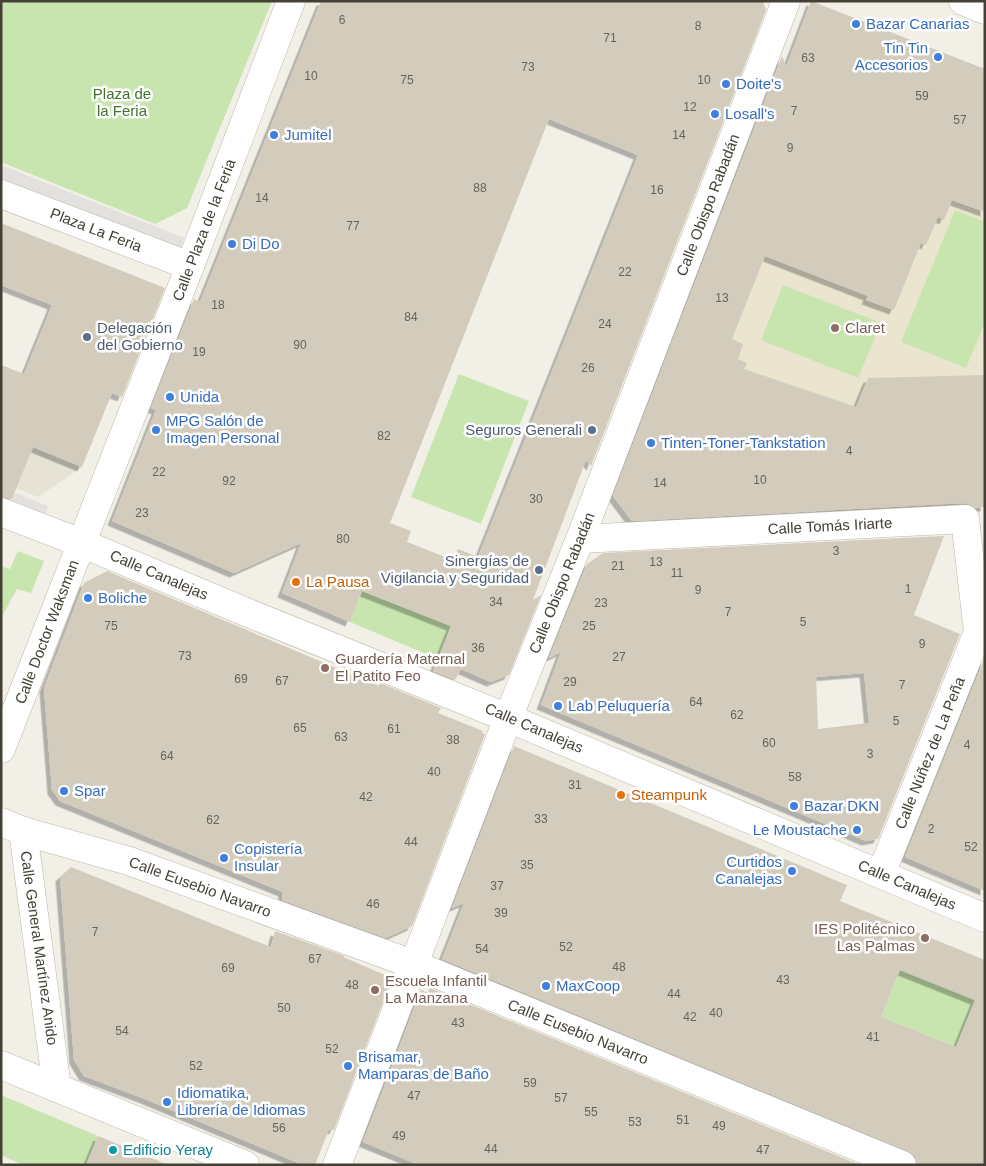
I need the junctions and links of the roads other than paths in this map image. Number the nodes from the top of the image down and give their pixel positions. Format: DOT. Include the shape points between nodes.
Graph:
graph roads {
  1 [pos="291,1"];
  2 [pos="786,1"];
  3 [pos="962,1"];
  4 [pos="985,10"];
  5 [pos="1,194"];
  6 [pos="190,266"];
  7 [pos="1,512"];
  8 [pos="580,539"];
  9 [pos="81,543"];
  10 [pos="978,632"];
  11 [pos="508,718"];
  12 [pos="1,749"];
  13 [pos="12,827"];
  14 [pos="881,874"];
  15 [pos="985,918"];
  16 [pos="415,965"];
  17 [pos="1,1065"];
  18 [pos="57,1088"];
  19 [pos="246,1165"];
  20 [pos="338,1165"];
  21 [pos="902,1165"];
  1 -- 6 [label="street, Calle Plaza de la Feria"];
  2 -- 8 [label="street, Calle Obispo Rabadán"];
  3 -- 4 [label="street"];
  5 -- 6 [label="street, Plaza La Feria"];
  6 -- 9 [label="street, Calle Plaza de la Feria"];
  7 -- 9 [label="street, Calle Canalejas"];
  8 -- 10 [label="street, Calle Tomás Iriarte" via="965,519"];
  8 -- 11 [label="street, Calle Obispo Rabadán"];
  9 -- 11 [label="street, Calle Canalejas"];
  9 -- 12 [label="street, Calle Doctor Waksman"];
  10 -- 14 [label="street, Calle Núñez de La Peña"];
  11 -- 14 [label="street, Calle Canalejas"];
  11 -- 16 [label="street, Calle Obispo Rabadán"];
  13 -- 16 [label="street, Calle Eusebio Navarro" via="129,861"];
  13 -- 18 [label="street, Calle General Martínez Anido"];
  14 -- 15 [label="street, Calle Canalejas"];
  16 -- 20 [label="street, Calle Obispo Rabadán"];
  16 -- 21 [label="street, Calle Eusebio Navarro"];
  17 -- 18 [label="street"];
  18 -- 19 [label="street"];
}
